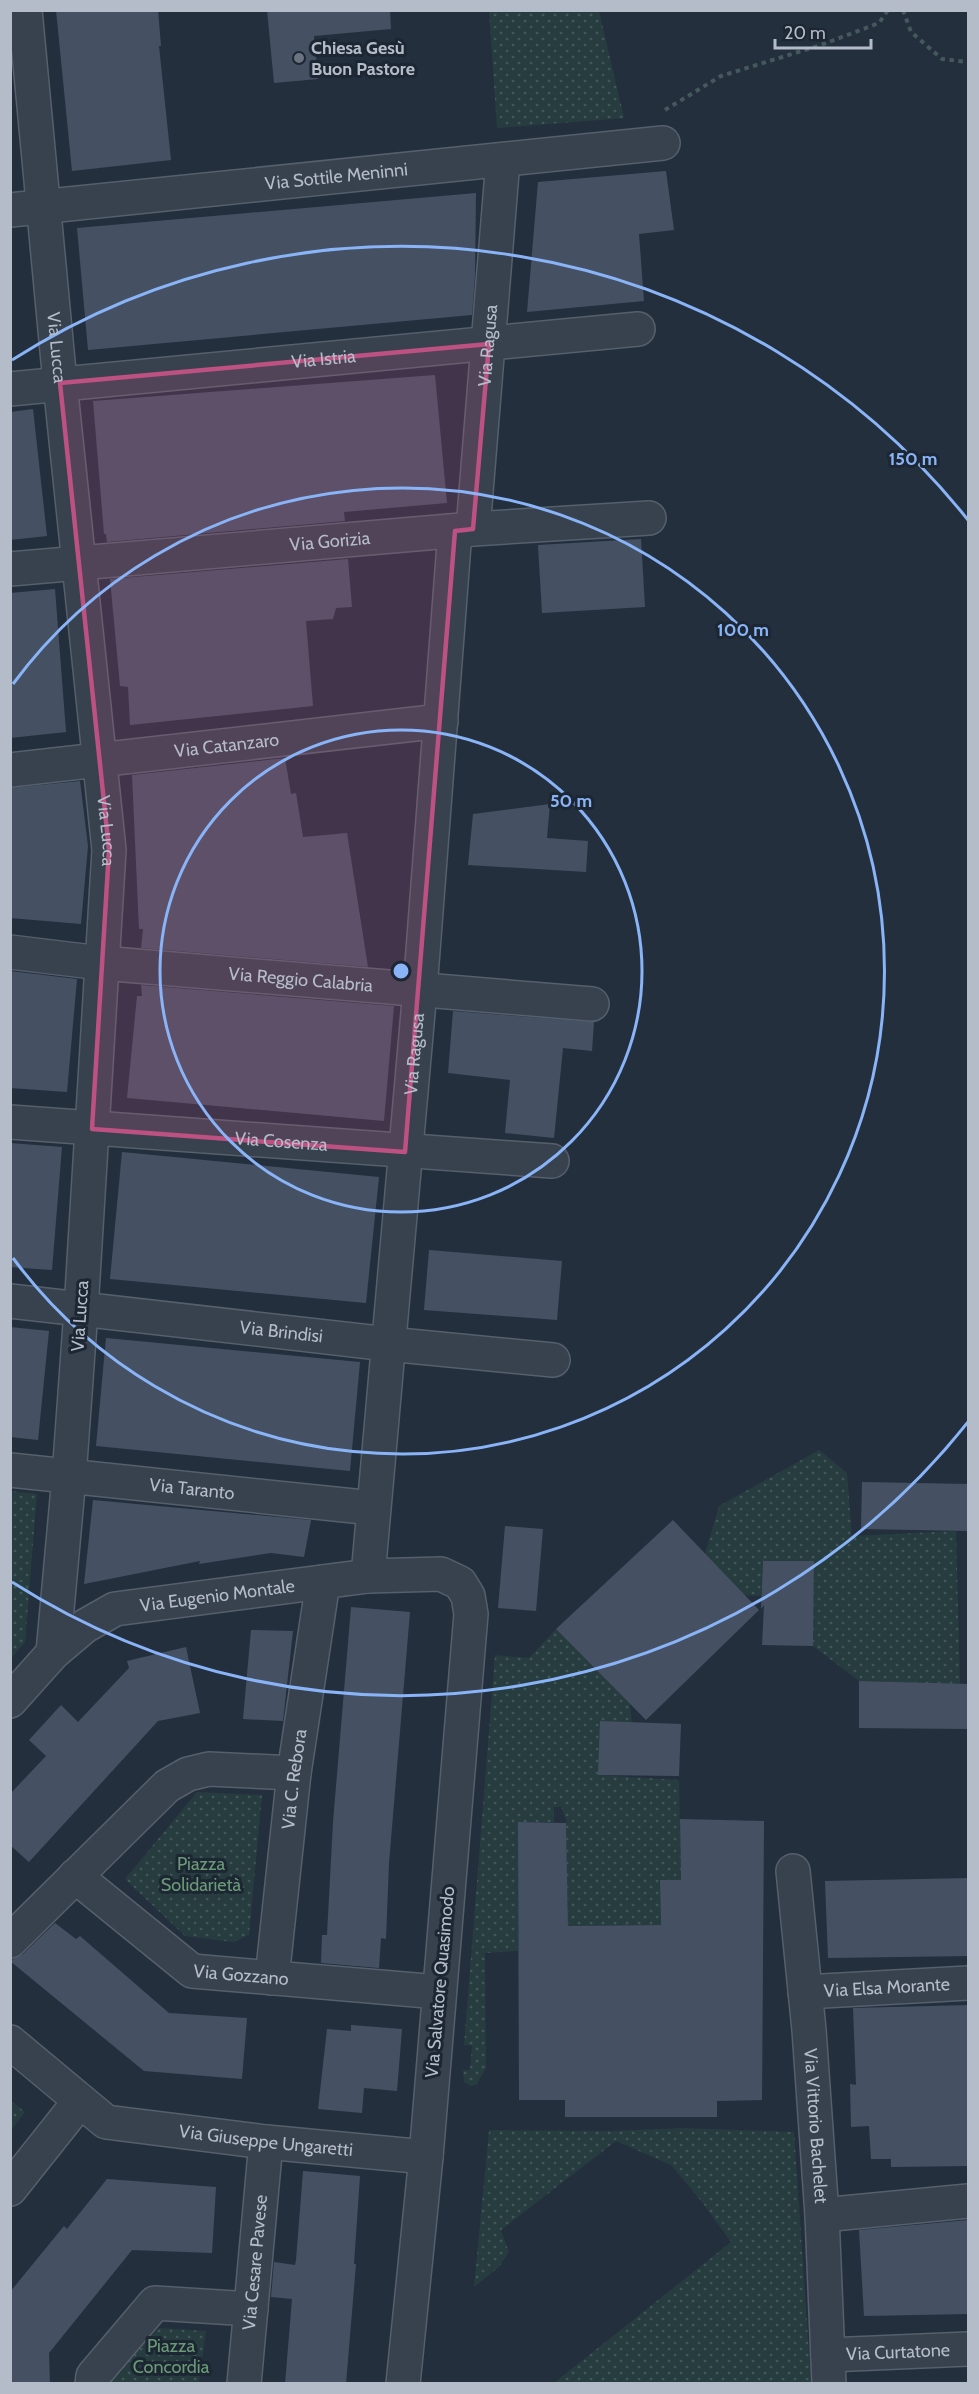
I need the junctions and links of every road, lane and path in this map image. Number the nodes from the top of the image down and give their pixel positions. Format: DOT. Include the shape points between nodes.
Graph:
graph roads {
  1 [pos="25,10"];
  2 [pos="888,10"];
  3 [pos="903,10"];
  4 [pos="969,62"];
  5 [pos="663,111"];
  6 [pos="663,143"];
  7 [pos="503,160"];
  8 [pos="45,207"];
  9 [pos="10,210"];
  10 [pos="638,329"];
  11 [pos="489,344"];
  12 [pos="60,382"];
  13 [pos="10,389"];
  14 [pos="649,518"];
  15 [pos="464,530"];
  16 [pos="79,563"];
  17 [pos="10,569"];
  18 [pos="441,721"];
  19 [pos="99,760"];
  20 [pos="10,770"];
  21 [pos="10,952"];
  22 [pos="101,963"];
  23 [pos="420,990"];
  24 [pos="592,1004"];
  25 [pos="10,1122"];
  26 [pos="92,1129"];
  27 [pos="405,1152"];
  28 [pos="552,1161"];
  29 [pos="10,1301"];
  30 [pos="81,1310"];
  31 [pos="388,1344"];
  32 [pos="553,1360"];
  33 [pos="10,1470"];
  34 [pos="69,1477"];
  35 [pos="373,1508"];
  36 [pos="368,1576"];
  37 [pos="323,1582"];
  38 [pos="460,1583"];
  39 [pos="52,1653"];
  40 [pos="10,1701"];
  41 [pos="294,1773"];
  42 [pos="793,1871"];
  43 [pos="75,1876"];
  44 [pos="10,1941"];
  45 [pos="272,1978"];
  46 [pos="969,1983"];
  47 [pos="439,1992"];
  48 [pos="806,1992"];
  49 [pos="10,2042"];
  50 [pos="80,2101"];
  51 [pos="266,2142"];
  52 [pos="426,2157"];
  53 [pos="10,2189"];
  54 [pos="969,2201"];
  55 [pos="822,2215"];
  56 [pos="251,2309"];
  57 [pos="969,2349"];
  58 [pos="828,2369"];
  59 [pos="92,2384"];
  60 [pos="244,2384"];
  61 [pos="403,2384"];
  1 -- 8 [label="street, Via Lucca"];
  2 -- 5 [label="path" via="879,22 821,45 721,76"];
  3 -- 4 [label="path" via="911,32 942,59"];
  6 -- 7 [label="street, Via Sottile Meninni"];
  7 -- 8 [label="street, Via Sottile Meninni"];
  7 -- 11 [label="street, Via Ragusa"];
  8 -- 9 [label="street, Via Sottile Meninni"];
  8 -- 12 [label="street, Via Lucca"];
  10 -- 11 [label="street, Via Istria"];
  11 -- 12 [label="street, Via Istria"];
  11 -- 15 [label="street, Via Ragusa"];
  12 -- 13 [label="street, Via Istria"];
  12 -- 16 [label="street, Via Lucca"];
  14 -- 15 [label="street, Via Gorizia"];
  15 -- 16 [label="street, Via Gorizia"];
  15 -- 18 [label="street, Via Ragusa"];
  16 -- 17 [label="street, Via Gorizia"];
  16 -- 19 [label="street, Via Lucca"];
  18 -- 19 [label="street, Via Catanzaro"];
  18 -- 23 [label="street, Via Ragusa"];
  19 -- 20 [label="street, Via Catanzaro"];
  19 -- 22 [label="street, Via Lucca" via="109,849"];
  21 -- 22 [label="street, Via Reggio Calabria"];
  22 -- 23 [label="street, Via Reggio Calabria"];
  22 -- 26 [label="street, Via Lucca"];
  23 -- 24 [label="street, Via Reggio Calabria"];
  23 -- 27 [label="street, Via Ragusa"];
  25 -- 26 [label="street, Via Cosenza"];
  26 -- 27 [label="street, Via Cosenza"];
  26 -- 30 [label="street, Via Lucca"];
  27 -- 28 [label="street, Via Cosenza"];
  27 -- 31 [label="street, Via Ragusa"];
  29 -- 30 [label="street, Via Brindisi"];
  30 -- 31 [label="street, Via Brindisi"];
  30 -- 34 [label="street, Via Lucca"];
  31 -- 32 [label="street, Via Brindisi"];
  31 -- 35 [label="street, Via Ragusa"];
  33 -- 34 [label="street, Via Taranto"];
  34 -- 35 [label="street, Via Taranto"];
  34 -- 39 [label="street, Via Lucca"];
  35 -- 36 [label="street, Via Ragusa"];
  36 -- 37 [label="street, Via Eugenio Montale"];
  36 -- 38 [label="street, Via Eugenio Montale" via="441,1574"];
  37 -- 39 [label="street, Via Eugenio Montale" via="115,1609 85,1626"];
  37 -- 41 [label="street, Via C. Rebora"];
  38 -- 47 [label="street, Via Salvatore Quasimodo" via="468,1596 471,1614"];
  39 -- 40 [label="street, Via Eugenio Montale"];
  41 -- 43 [label="street" via="208,1769 188,1774 167,1786"];
  41 -- 45 [label="street, Via C. Rebora"];
  42 -- 48 [label="street, Via Vittorio Bachelet"];
  43 -- 44 [label="street"];
  43 -- 45 [label="street, Via Gozzano" via="192,1971"];
  45 -- 47 [label="street, Via Gozzano"];
  46 -- 48 [label="street, Via Elsa Morante"];
  47 -- 52 [label="street, Via Salvatore Quasimodo"];
  48 -- 55 [label="street, Via Vittorio Bachelet"];
  49 -- 50 [label="street"];
  50 -- 51 [label="street, Via Giuseppe Ungaretti" via="106,2122"];
  50 -- 53 [label="street"];
  51 -- 52 [label="street, Via Giuseppe Ungaretti"];
  51 -- 56 [label="street, Via Cesare Pavese"];
  52 -- 61 [label="street, Via Salvatore Quasimodo"];
  54 -- 55 [label="street"];
  55 -- 58 [label="street, Via Vittorio Bachelet"];
  56 -- 59 [label="street" via="155,2303 93,2376"];
  56 -- 60 [label="street, Via Cesare Pavese"];
  57 -- 58 [label="street, Via Curtatone"];
}
